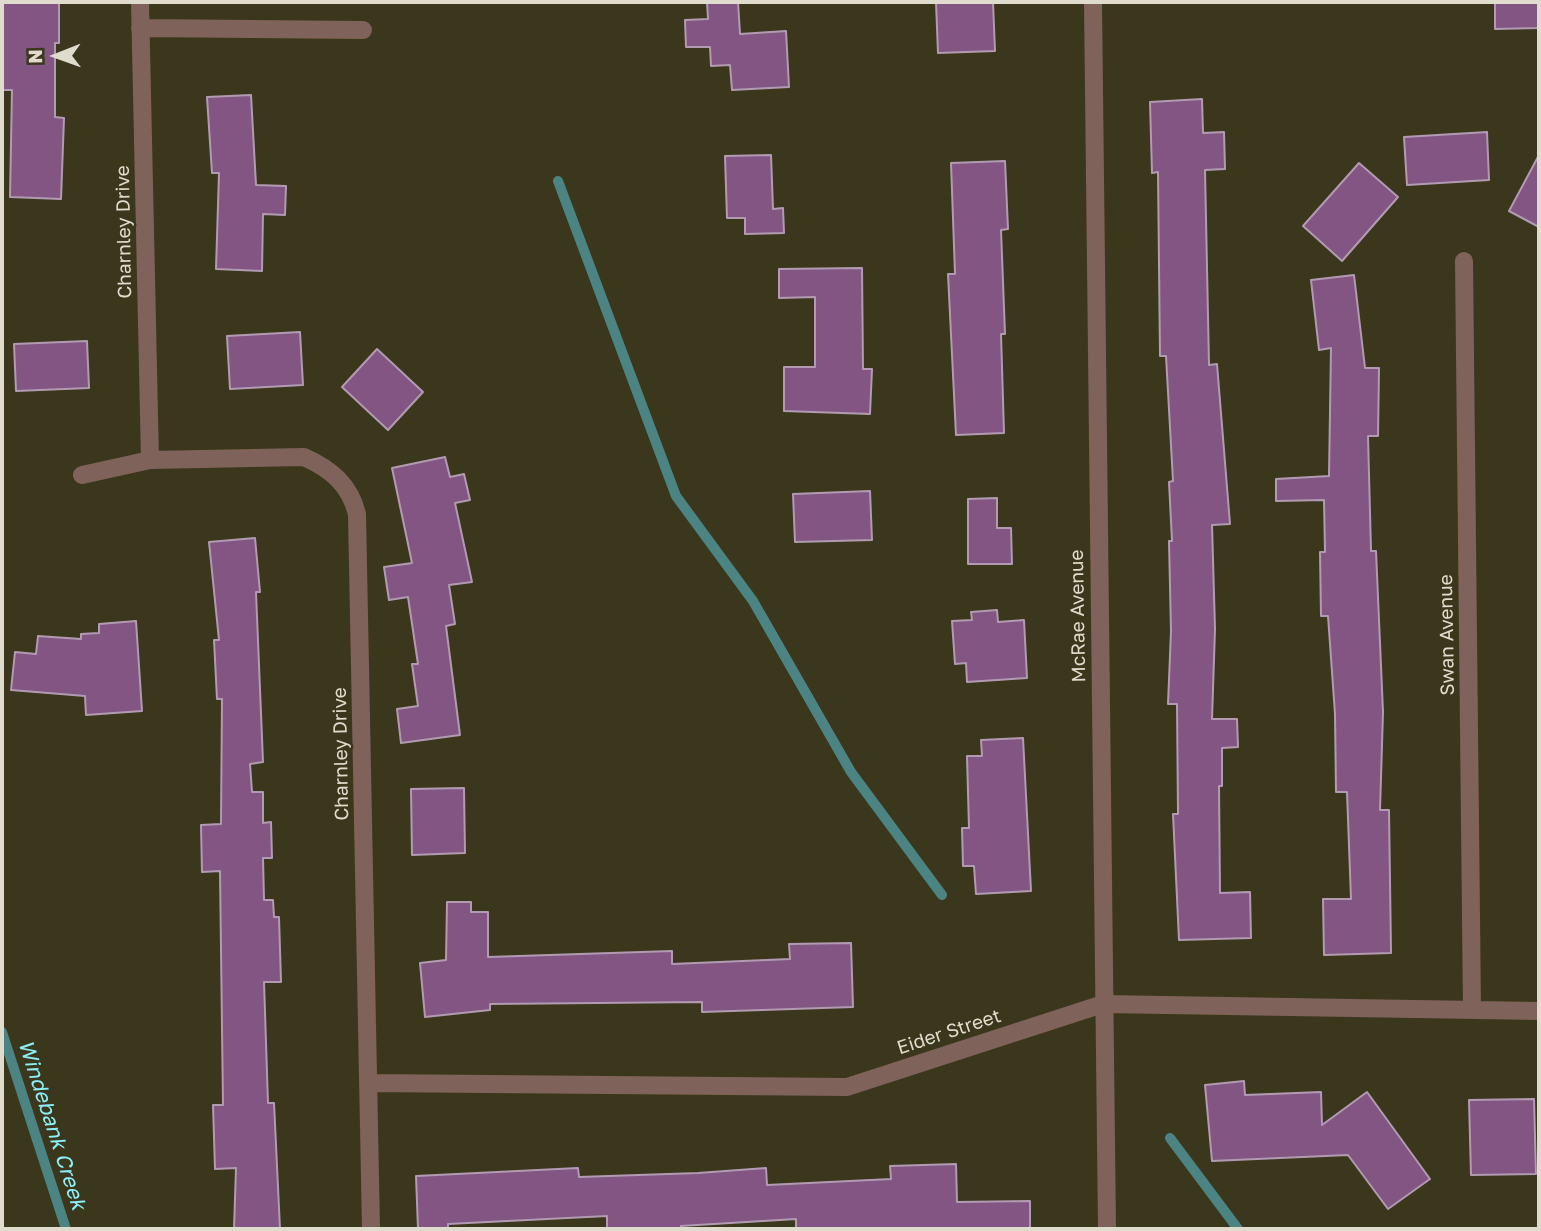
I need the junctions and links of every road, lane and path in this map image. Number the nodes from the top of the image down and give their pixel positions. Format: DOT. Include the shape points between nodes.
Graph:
graph roads {
  1 [pos="140,2"];
  2 [pos="1093,2"];
  3 [pos="140,28"];
  4 [pos="363,30"];
  5 [pos="1464,261"];
  6 [pos="150,460"];
  7 [pos="82,475"];
  8 [pos="1102,1004"];
  9 [pos="1472,1009"];
  10 [pos="1539,1011"];
  11 [pos="369,1083"];
  12 [pos="371,1229"];
  13 [pos="1107,1229"];
  1 -- 3 [label="street, Charnley Drive"];
  2 -- 8 [label="street, McRae Avenue"];
  3 -- 4 [label="street"];
  3 -- 6 [label="street, Charnley Drive"];
  5 -- 9 [label="street, Swan Avenue"];
  6 -- 7 [label="street, Charnley Drive"];
  6 -- 11 [label="street, Charnley Drive" via="304,457 323,466 353,496 357,514"];
  8 -- 9 [label="street, Eider Street"];
  8 -- 11 [label="street, Eider Street" via="847,1087"];
  8 -- 13 [label="street, McRae Avenue"];
  9 -- 10 [label="street, Eider Street"];
  11 -- 12 [label="street, Charnley Drive"];
}
